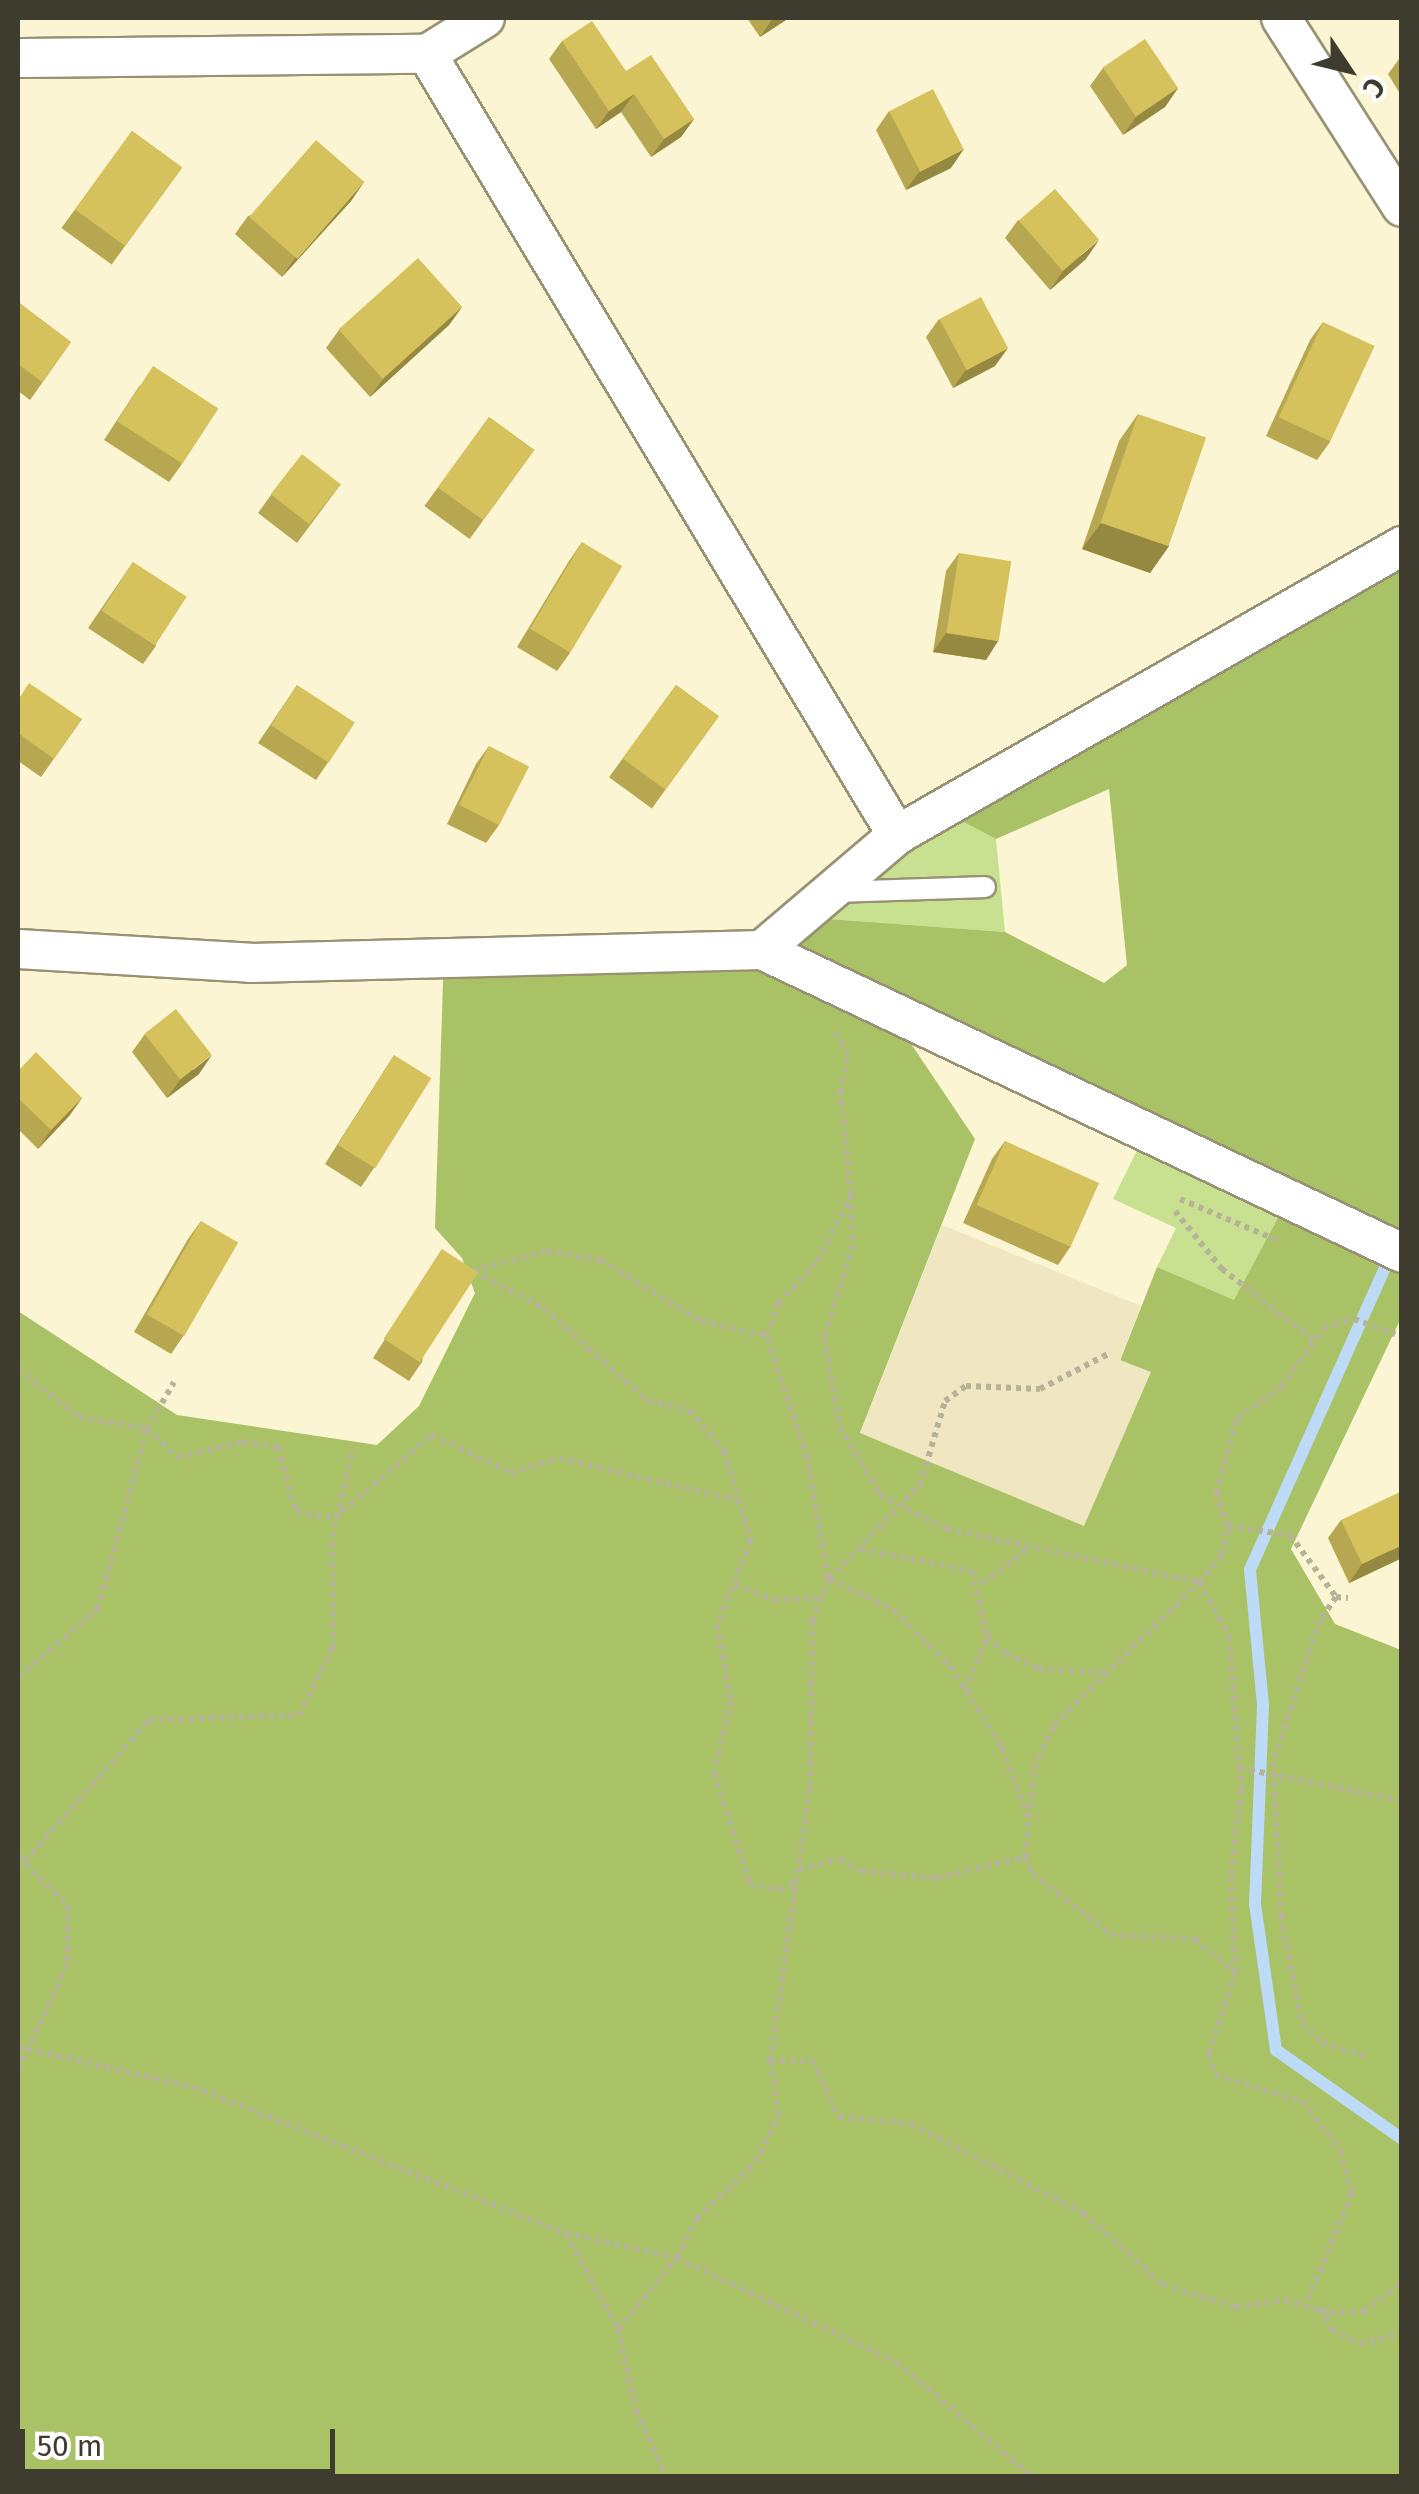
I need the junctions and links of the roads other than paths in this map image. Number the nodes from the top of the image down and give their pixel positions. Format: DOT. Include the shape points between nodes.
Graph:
graph roads {
  1 [pos="485,18"];
  2 [pos="1281,18"];
  3 [pos="427,54"];
  4 [pos="18,58"];
  5 [pos="1402,207"];
  6 [pos="1402,546"];
  7 [pos="897,835"];
  8 [pos="984,887"];
  9 [pos="832,892"];
  10 [pos="18,950"];
  11 [pos="762,950"];
  12 [pos="1402,1253"];
  1 -- 3 [label="street"];
  2 -- 5 [label="street"];
  3 -- 4 [label="street"];
  3 -- 7 [label="street"];
  6 -- 7 [label="street"];
  7 -- 9 [label="street"];
  8 -- 9 [label="lane"];
  9 -- 11 [label="street"];
  10 -- 11 [label="street" via="251,964"];
  11 -- 12 [label="street"];
}
